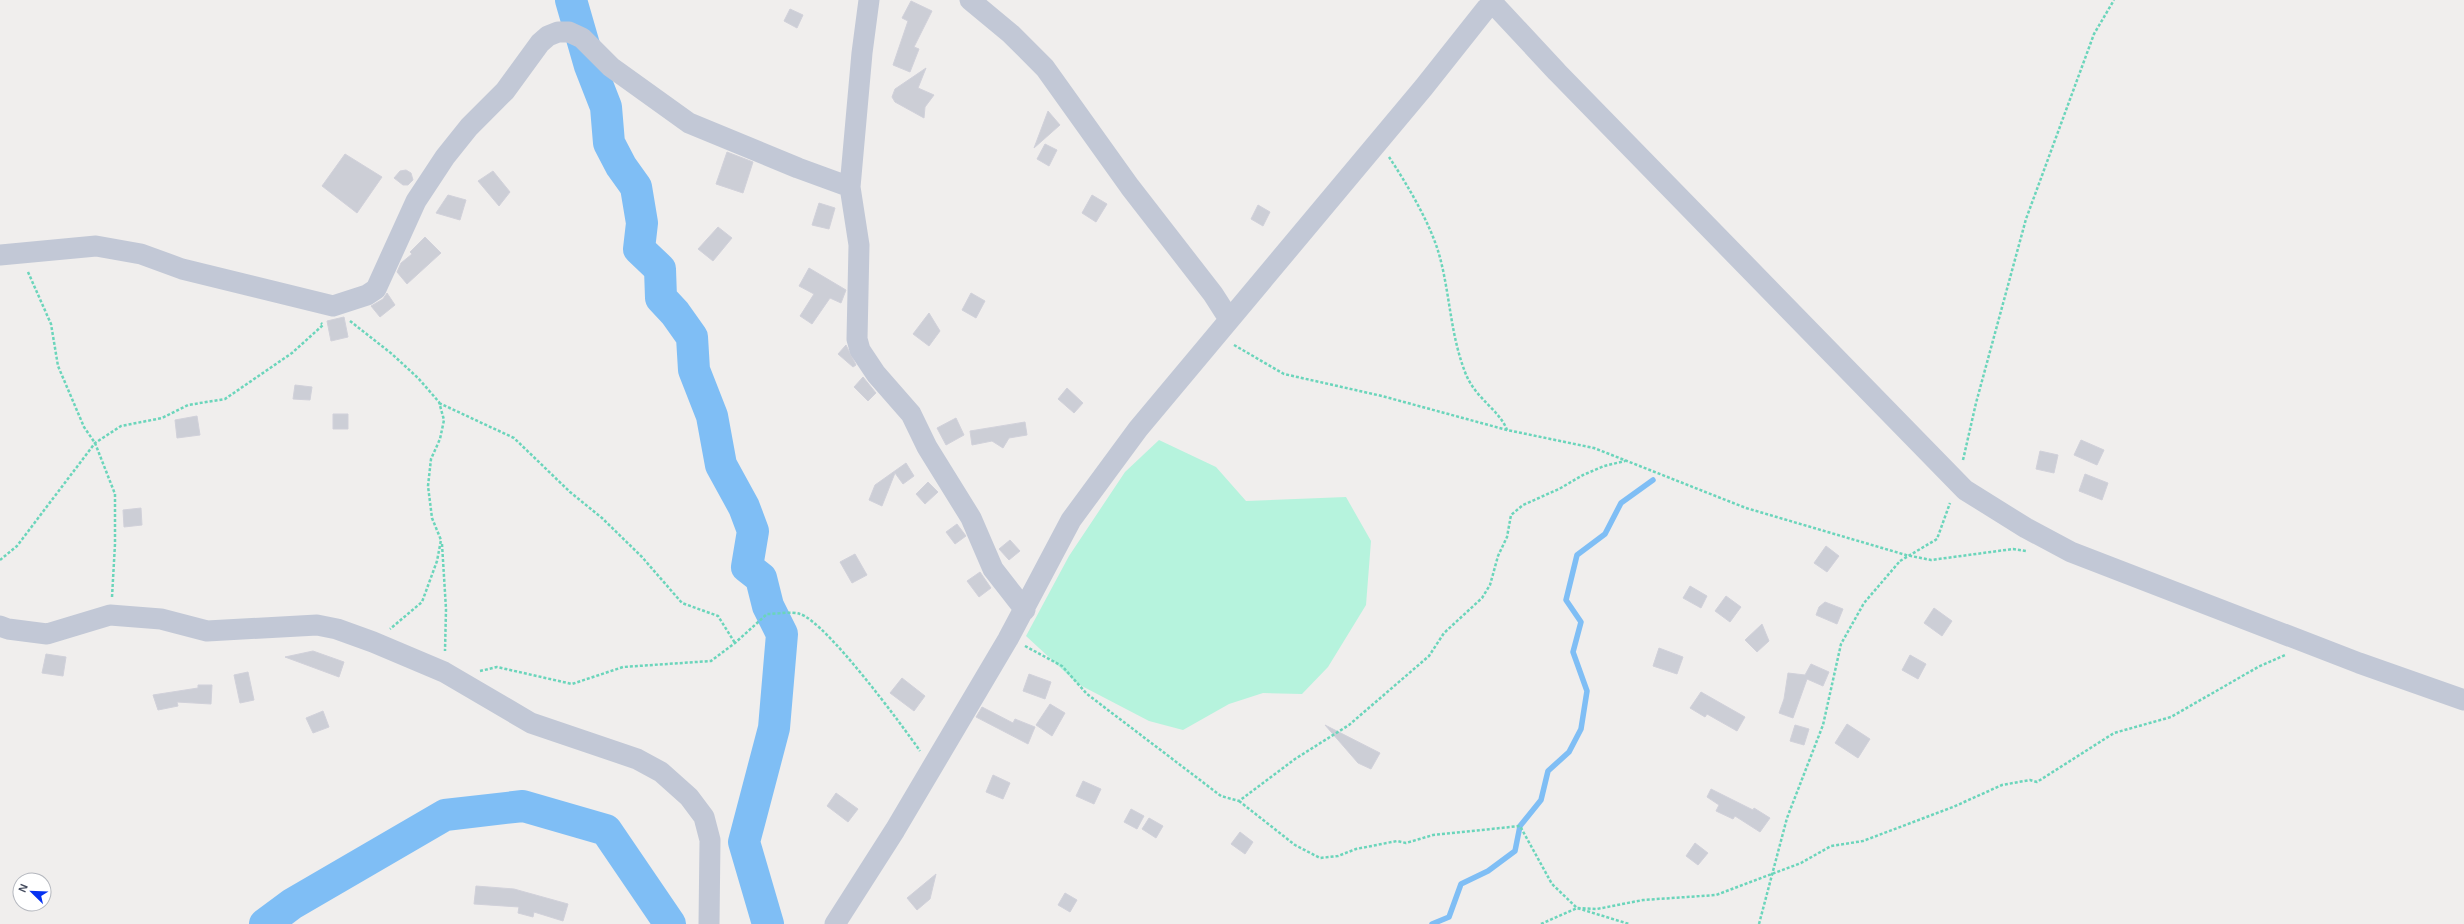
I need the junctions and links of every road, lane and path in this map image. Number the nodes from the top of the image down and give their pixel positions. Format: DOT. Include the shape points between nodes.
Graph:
graph roads {
  1 [pos="869,0"];
  2 [pos="970,0"];
  3 [pos="2114,0"];
  4 [pos="1492,1"];
  5 [pos="1377,140"];
  6 [pos="850,187"];
  7 [pos="10,255"];
  8 [pos="299,299"];
  9 [pos="332,306"];
  10 [pos="1229,319"];
  11 [pos="1216,336"];
  12 [pos="439,402"];
  13 [pos="1507,430"];
  14 [pos="95,443"];
  15 [pos="1627,461"];
  16 [pos="1957,484"];
  17 [pos="441,540"];
  18 [pos="2029,552"];
  19 [pos="1907,556"];
  20 [pos="0,560"];
  21 [pos="1025,610"];
  22 [pos="110,615"];
  23 [pos="0,626"];
  24 [pos="1008,639"];
  25 [pos="373,642"];
  26 [pos="736,643"];
  27 [pos="2287,654"];
  28 [pos="447,674"];
  29 [pos="2464,700"];
  30 [pos="924,758"];
  31 [pos="1240,801"];
  32 [pos="1774,873"];
  33 [pos="1577,908"];
  34 [pos="708,924"];
  35 [pos="835,924"];
  36 [pos="1541,924"];
  37 [pos="1628,924"];
  38 [pos="1759,924"];
  1 -- 6 [label="street"];
  2 -- 10 [label="street" via="1011,34 1045,68"];
  3 -- 16 [label="path" via="2094,34 2026,219 1976,403"];
  4 -- 5 [label="street"];
  4 -- 16 [label="street" via="1562,78 1831,351"];
  5 -- 10 [label="street"];
  5 -- 13 [label="path" via="1405,181 1438,253 1450,322 1471,385 1477,395 1504,420"];
  6 -- 9 [label="street" via="689,123 611,67 576,35 558,32 540,43 505,91 468,127 445,157 416,201 376,289 367,295"];
  6 -- 21 [label="street" via="859,246 856,330 860,350 876,374 911,414 927,448 971,518 993,569"];
  7 -- 8 [label="street" via="96,246 141,254 182,269"];
  7 -- 14 [label="path" via="52,324 58,366 84,426"];
  8 -- 9 [label="street"];
  8 -- 14 [label="path" via="323,325 292,353 224,399 188,405 162,418 121,426"];
  9 -- 12 [label="path" via="392,354"];
  10 -- 11 [label="street"];
  11 -- 13 [label="path" via="1255,355 1284,374 1382,396"];
  11 -- 21 [label="street" via="1138,429 1071,520"];
  12 -- 17 [label="path" via="444,420 440,439 431,459 428,486 432,518"];
  12 -- 26 [label="path" via="514,438 642,557 682,603 718,616"];
  13 -- 15 [label="path" via="1594,448"];
  14 -- 20 [label="path" via="17,546"];
  14 -- 22 [label="path" via="115,494 115,544"];
  15 -- 19 [label="path" via="1746,508"];
  15 -- 31 [label="path" via="1604,466 1583,475 1559,490 1523,505 1511,515 1507,537 1498,556 1490,585 1482,598 1441,636 1429,656 1349,725 1295,759"];
  16 -- 19 [label="path" via="1937,538"];
  16 -- 29 [label="street" via="2026,528 2071,552 2359,663"];
  17 -- 25 [label="path" via="437,561 422,602"];
  17 -- 28 [label="path"];
  18 -- 19 [label="path" via="2013,549 1931,560"];
  19 -- 32 [label="path" via="1864,603 1841,644 1823,725 1787,818"];
  21 -- 24 [label="street"];
  22 -- 23 [label="street" via="47,634"];
  22 -- 25 [label="street" via="161,619 207,631 317,625"];
  24 -- 31 [label="path" via="1033,649 1062,666 1087,694 1221,796"];
  24 -- 35 [label="street" via="895,830"];
  25 -- 28 [label="street"];
  26 -- 28 [label="path" via="711,661 623,667 572,684 497,668"];
  26 -- 30 [label="path" via="767,614 801,614 826,633 892,711"];
  27 -- 32 [label="path" via="2258,667 2171,717 2114,733 2037,782 2030,780 2002,785 1954,807 1863,841 1831,846"];
  28 -- 34 [label="street" via="531,723 637,759 661,772 689,797 704,817 710,840"];
  31 -- 33 [label="path" via="1295,845 1320,858 1397,841 1406,843 1433,835 1520,826 1552,884"];
  32 -- 33 [label="path" via="1716,895"];
  32 -- 38 [label="path"];
  33 -- 36 [label="path"];
  33 -- 37 [label="path"];
}
